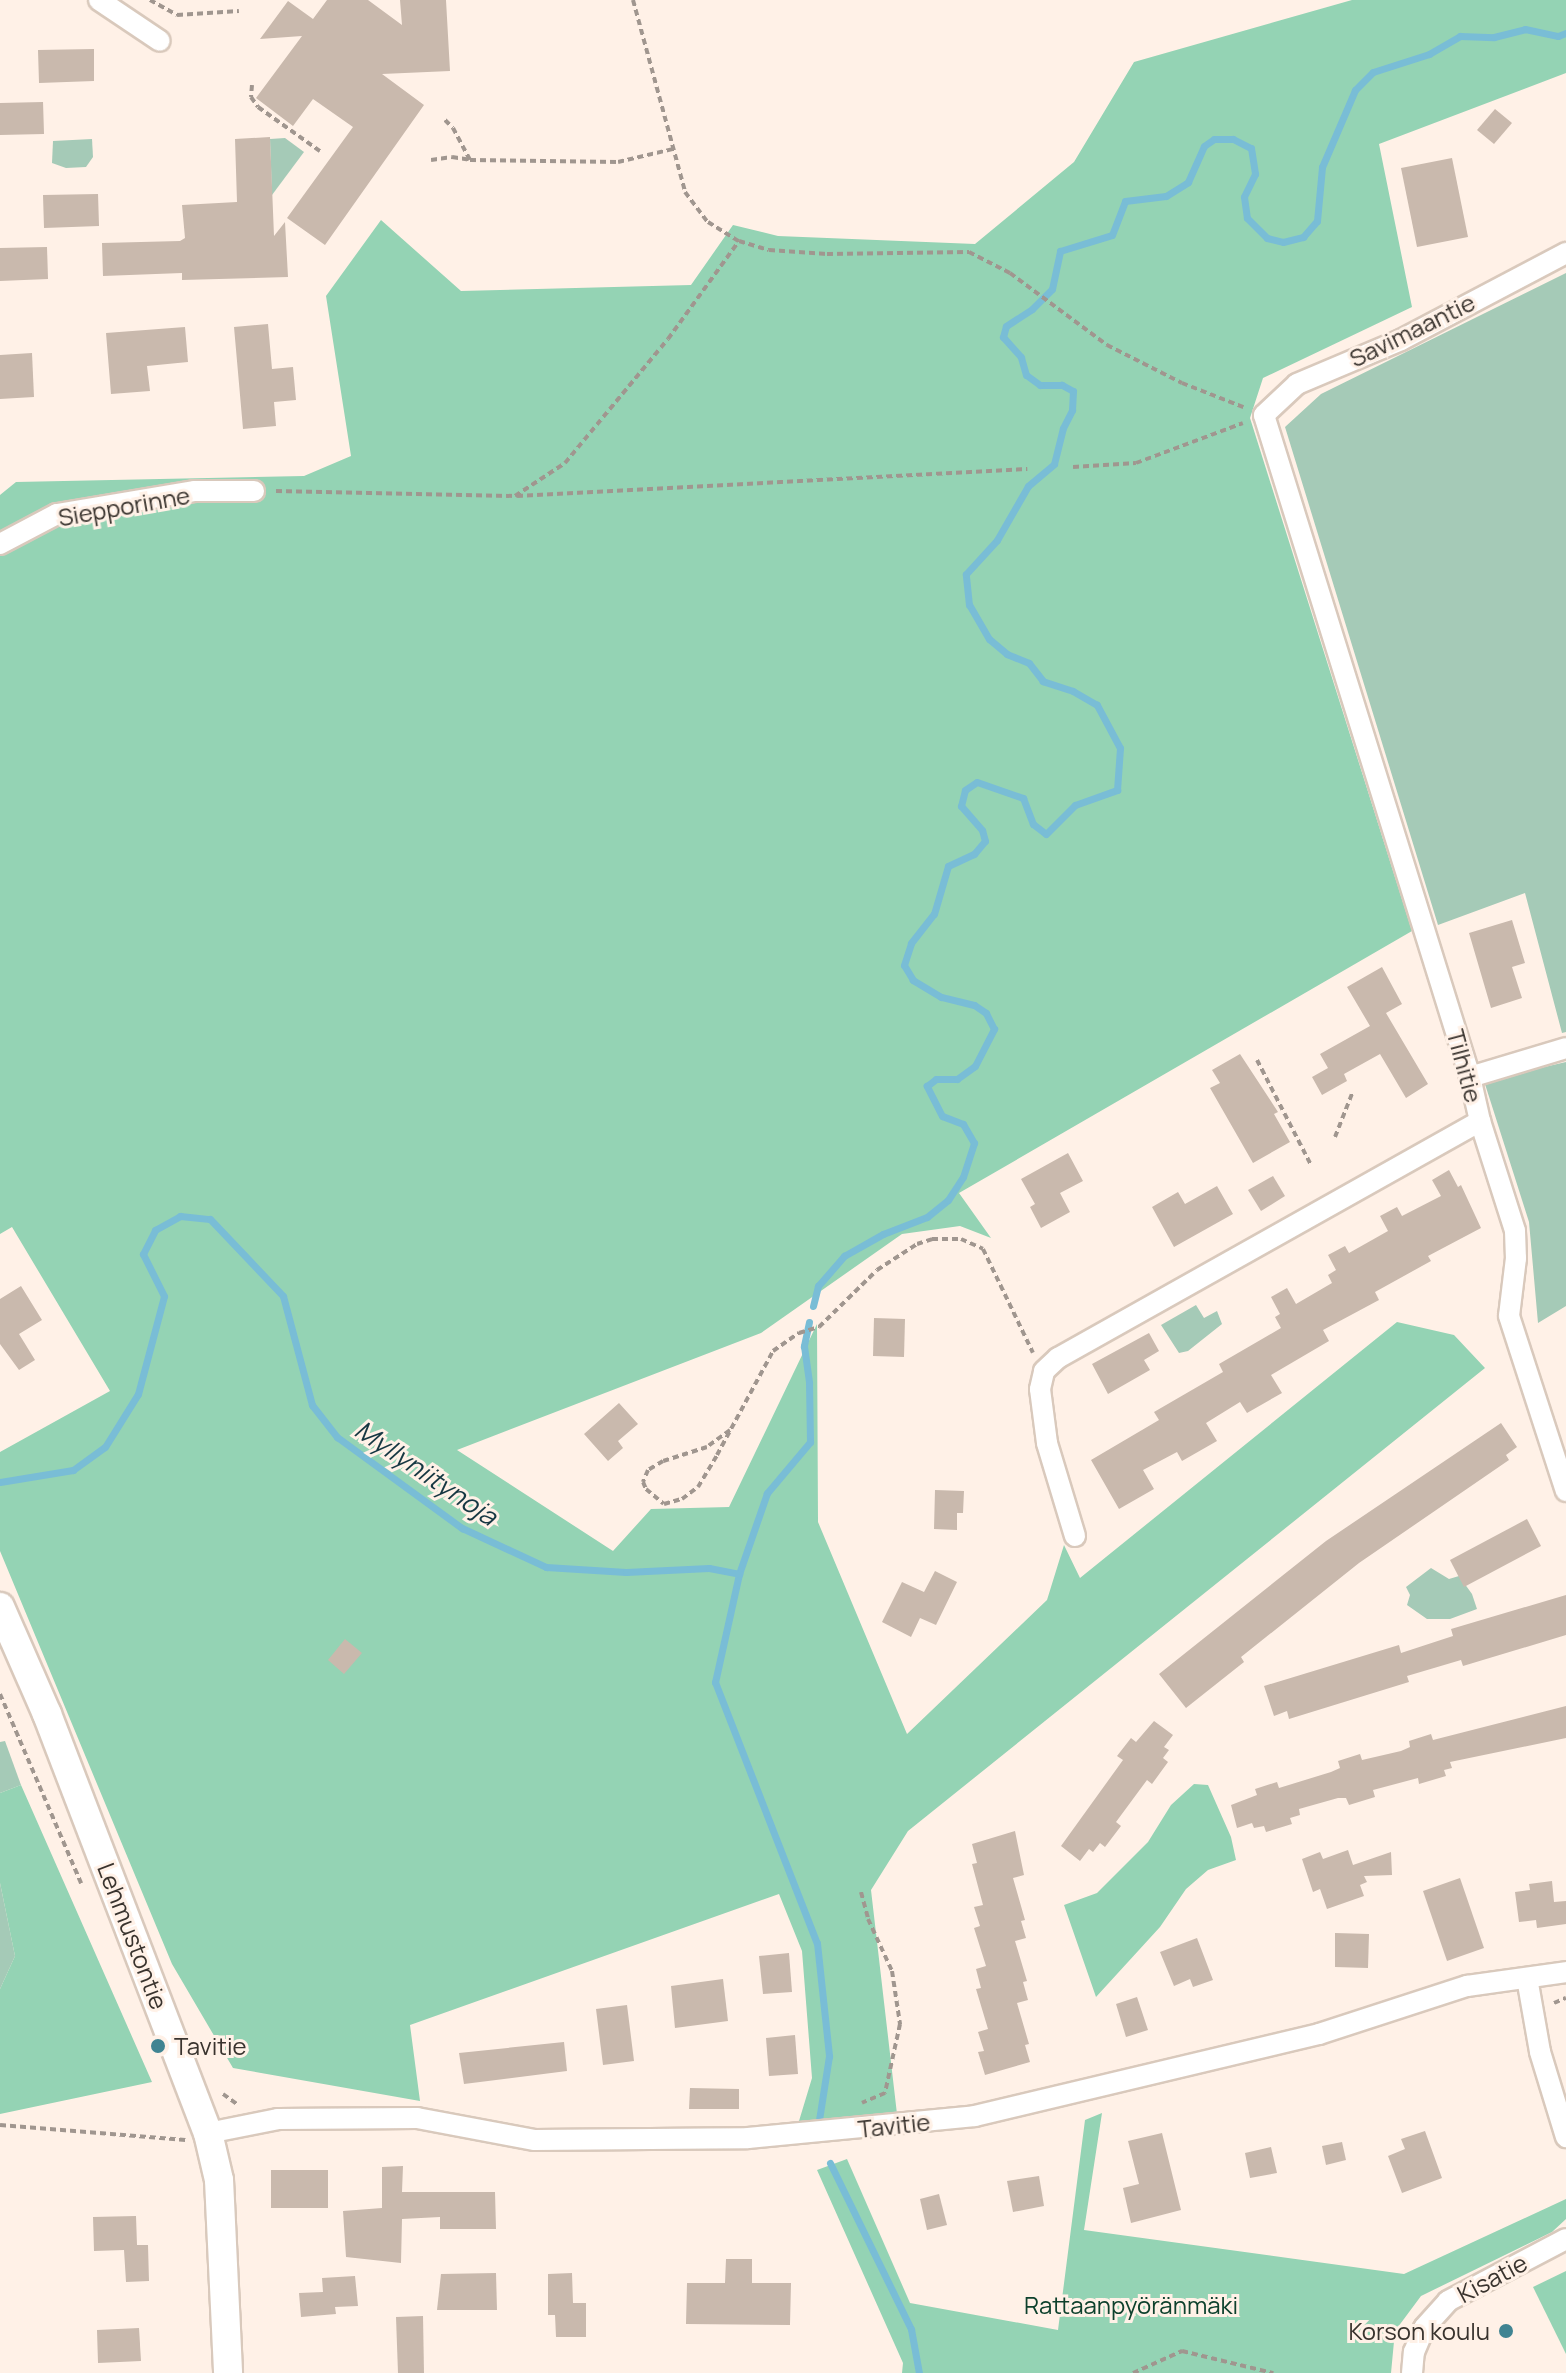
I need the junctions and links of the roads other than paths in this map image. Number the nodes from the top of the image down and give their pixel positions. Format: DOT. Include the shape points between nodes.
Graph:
graph roads {
  1 [pos="99,0"];
  2 [pos="160,41"];
  3 [pos="1566,253"];
  4 [pos="1264,415"];
  5 [pos="254,491"];
  6 [pos="0,544"];
  7 [pos="1566,1048"];
  8 [pos="1470,1077"];
  9 [pos="1480,1121"];
  10 [pos="1566,1491"];
  11 [pos="1075,1536"];
  12 [pos="0,1607"];
  13 [pos="1566,1972"];
  14 [pos="1527,1978"];
  15 [pos="1566,2137"];
  16 [pos="192,2138"];
  17 [pos="1566,2239"];
  18 [pos="228,2373"];
  19 [pos="1412,2373"];
  1 -- 2 [label="street"];
  3 -- 4 [label="street, Savimaantie" via="1401,340 1297,384"];
  4 -- 8 [label="street, Tilhitie"];
  5 -- 6 [label="street, Siepporinne" via="195,491 57,514"];
  7 -- 8 [label="street"];
  8 -- 9 [label="street, Tilhitie"];
  9 -- 10 [label="street" via="1515,1231 1509,1316"];
  9 -- 11 [label="street, Tilhitie" via="1058,1358 1044,1371 1040,1389 1047,1443"];
  12 -- 16 [label="main road, Lehmustontie" via="47,1714"];
  13 -- 14 [label="street, Tavitie"];
  14 -- 15 [label="street" via="1540,2052"];
  14 -- 16 [label="street, Tavitie" via="1467,1986 1319,2034 975,2116 748,2138 535,2140 425,2119 278,2119"];
  16 -- 18 [label="main road, Lehmustontie" via="219,2180"];
  17 -- 19 [label="street, Kisatie" via="1448,2301 1424,2328"];
}
